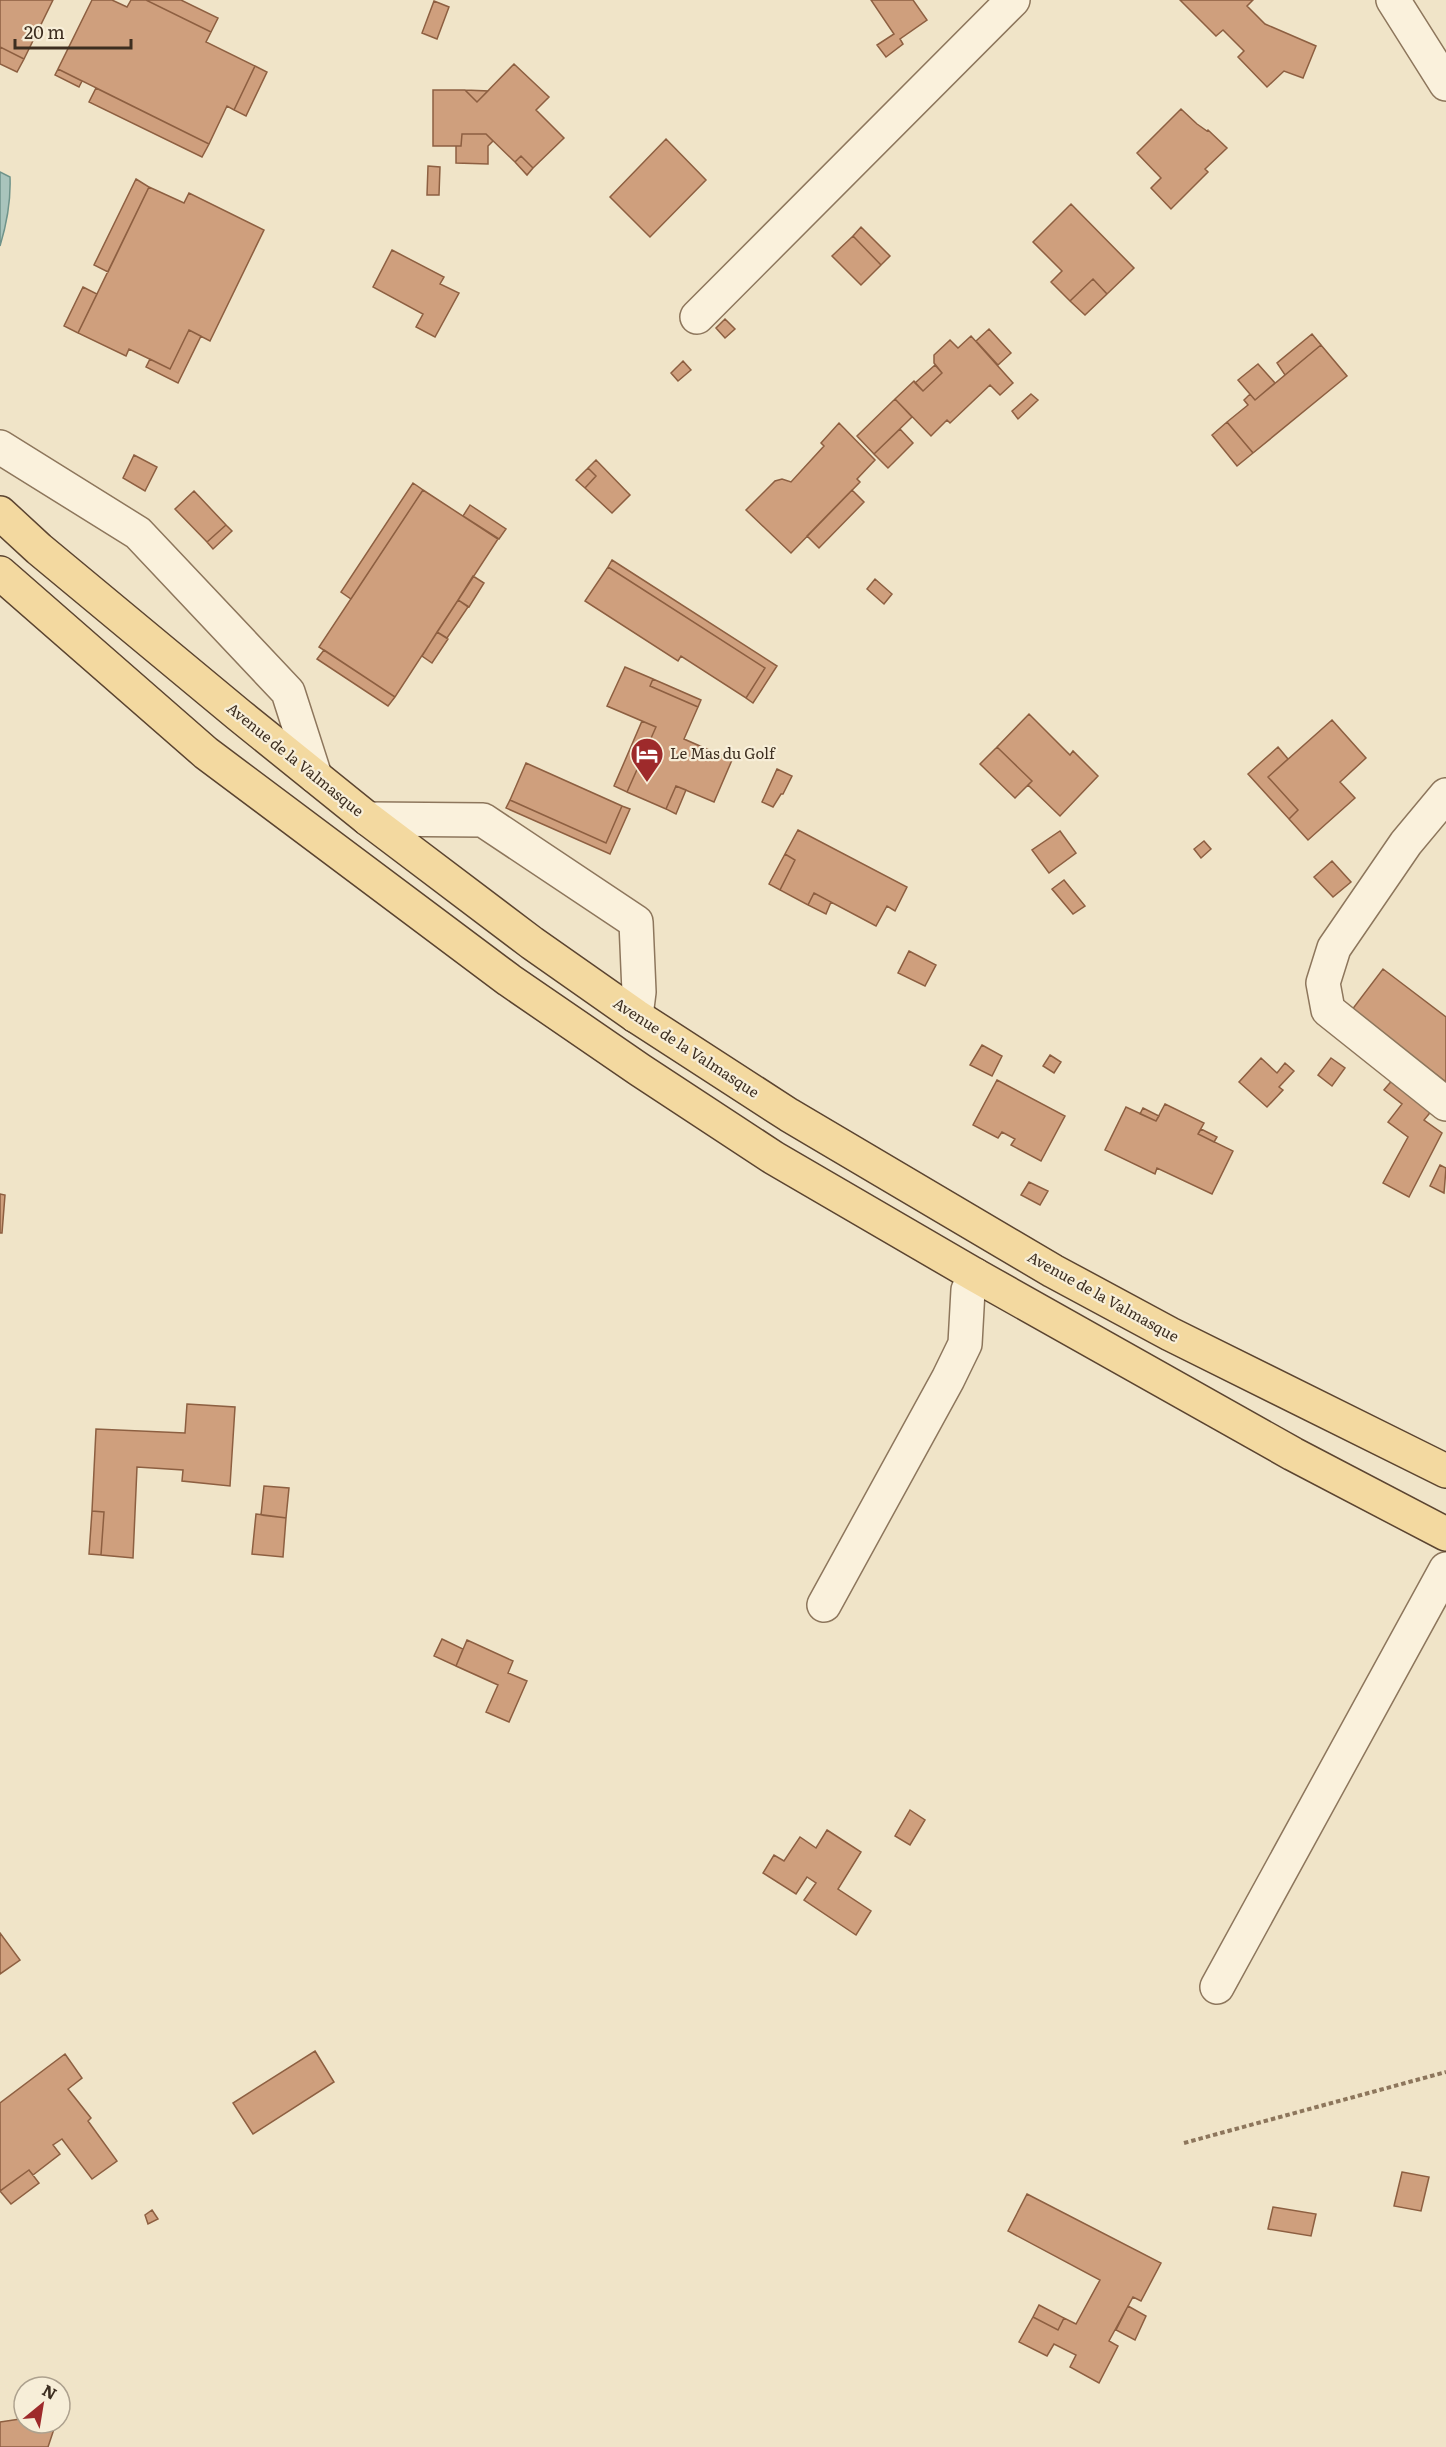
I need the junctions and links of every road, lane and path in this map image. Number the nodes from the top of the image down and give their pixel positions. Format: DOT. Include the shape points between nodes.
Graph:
graph roads {
  1 [pos="1014,0"];
  2 [pos="1393,0"];
  3 [pos="1445,81"];
  4 [pos="697,317"];
  5 [pos="0,447"];
  6 [pos="0,513"];
  7 [pos="0,573"];
  8 [pos="315,776"];
  9 [pos="1446,795"];
  10 [pos="368,819"];
  11 [pos="636,1016"];
  12 [pos="1446,1104"];
  13 [pos="975,1275"];
  14 [pos="1446,1471"];
  15 [pos="1446,1534"];
  16 [pos="1446,1569"];
  17 [pos="824,1605"];
  18 [pos="1217,1988"];
  19 [pos="1446,2072"];
  20 [pos="1184,2143"];
  1 -- 4 [label="street"];
  2 -- 3 [label="street"];
  5 -- 8 [label="street" via="138,533 288,692"];
  6 -- 8 [label="main road, Avenue de la Valmasque"];
  7 -- 13 [label="main road" via="206,753 509,981 774,1158"];
  8 -- 10 [label="main road, Avenue de la Valmasque"];
  9 -- 12 [label="street" via="1406,843 1334,948 1323,982 1328,1010"];
  10 -- 11 [label="main road, Avenue de la Valmasque"];
  10 -- 11 [label="street" via="483,820 636,922"];
  11 -- 14 [label="main road, Avenue de la Valmasque" via="789,1115 1053,1271 1170,1334"];
  13 -- 15 [label="main road" via="1293,1454"];
  13 -- 17 [label="street" via="968,1290 965,1344"];
  16 -- 18 [label="street"];
  19 -- 20 [label="path"];
}
